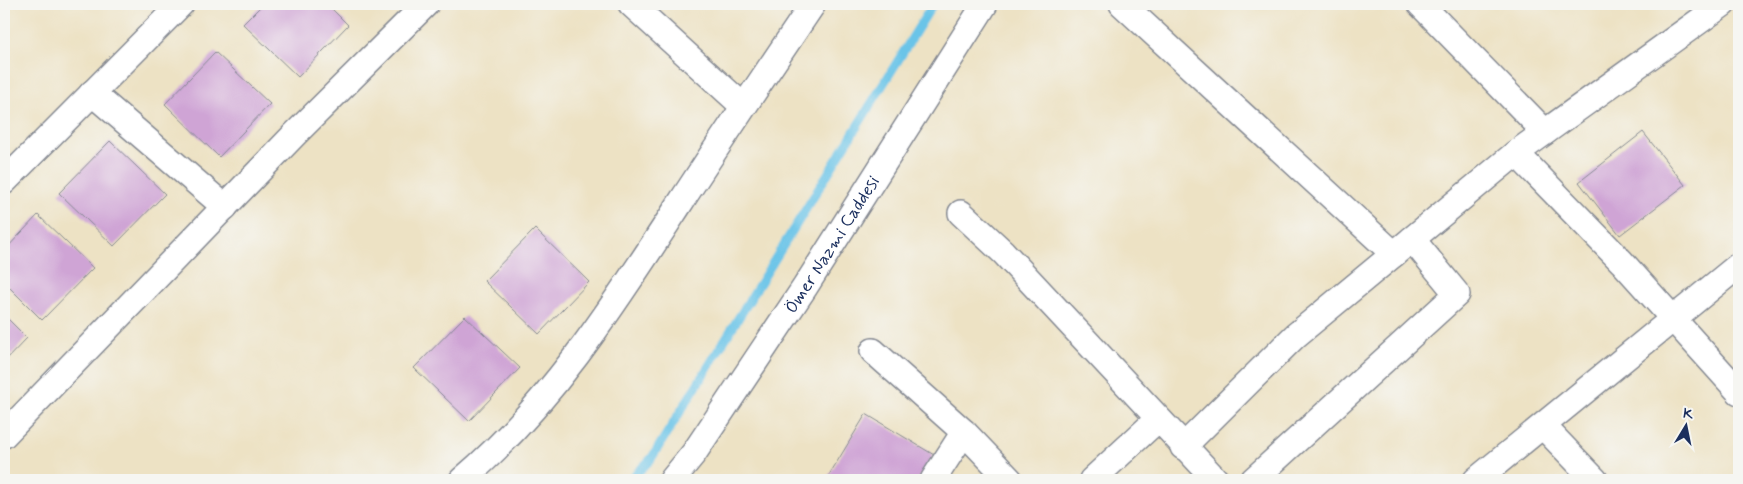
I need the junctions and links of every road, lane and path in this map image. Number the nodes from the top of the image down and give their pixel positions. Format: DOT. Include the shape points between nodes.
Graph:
graph roads {
  1 [pos="180,4"];
  2 [pos="426,4"];
  3 [pos="631,4"];
  4 [pos="813,4"];
  5 [pos="985,4"];
  6 [pos="1122,4"];
  7 [pos="1420,4"];
  8 [pos="1723,4"];
  9 [pos="92,93"];
  10 [pos="743,106"];
  11 [pos="1545,132"];
  12 [pos="1516,152"];
  13 [pos="4,182"];
  14 [pos="225,206"];
  15 [pos="961,213"];
  16 [pos="1403,246"];
  17 [pos="1739,265"];
  18 [pos="1674,320"];
  19 [pos="873,351"];
  20 [pos="1739,392"];
  21 [pos="1158,419"];
  22 [pos="1543,426"];
  23 [pos="964,432"];
  24 [pos="4,435"];
  25 [pos="1184,447"];
  26 [pos="462,480"];
  27 [pos="672,480"];
  28 [pos="933,480"];
  29 [pos="1010,480"];
  30 [pos="1092,480"];
  31 [pos="1216,480"];
  32 [pos="1252,480"];
  33 [pos="1476,480"];
  34 [pos="1595,480"];
  1 -- 9 [label="street"];
  2 -- 14 [label="street"];
  3 -- 10 [label="street"];
  4 -- 10 [label="street"];
  5 -- 27 [label="street, Ömer Nazmi Caddesi" via="806,287 694,453"];
  6 -- 16 [label="street"];
  7 -- 11 [label="street"];
  8 -- 11 [label="street"];
  9 -- 13 [label="street"];
  9 -- 14 [label="street"];
  10 -- 26 [label="street" via="634,274 569,366 492,455"];
  11 -- 12 [label="street"];
  12 -- 16 [label="street"];
  12 -- 18 [label="street"];
  14 -- 24 [label="street"];
  15 -- 21 [label="street" via="1003,252"];
  16 -- 25 [label="street" via="1295,336"];
  16 -- 32 [label="street" via="1457,294"];
  17 -- 18 [label="street"];
  18 -- 20 [label="street"];
  18 -- 22 [label="street"];
  19 -- 23 [label="street"];
  21 -- 25 [label="street"];
  21 -- 30 [label="street"];
  22 -- 33 [label="street"];
  22 -- 34 [label="street"];
  23 -- 28 [label="street"];
  23 -- 29 [label="street"];
  25 -- 31 [label="street"];
}
